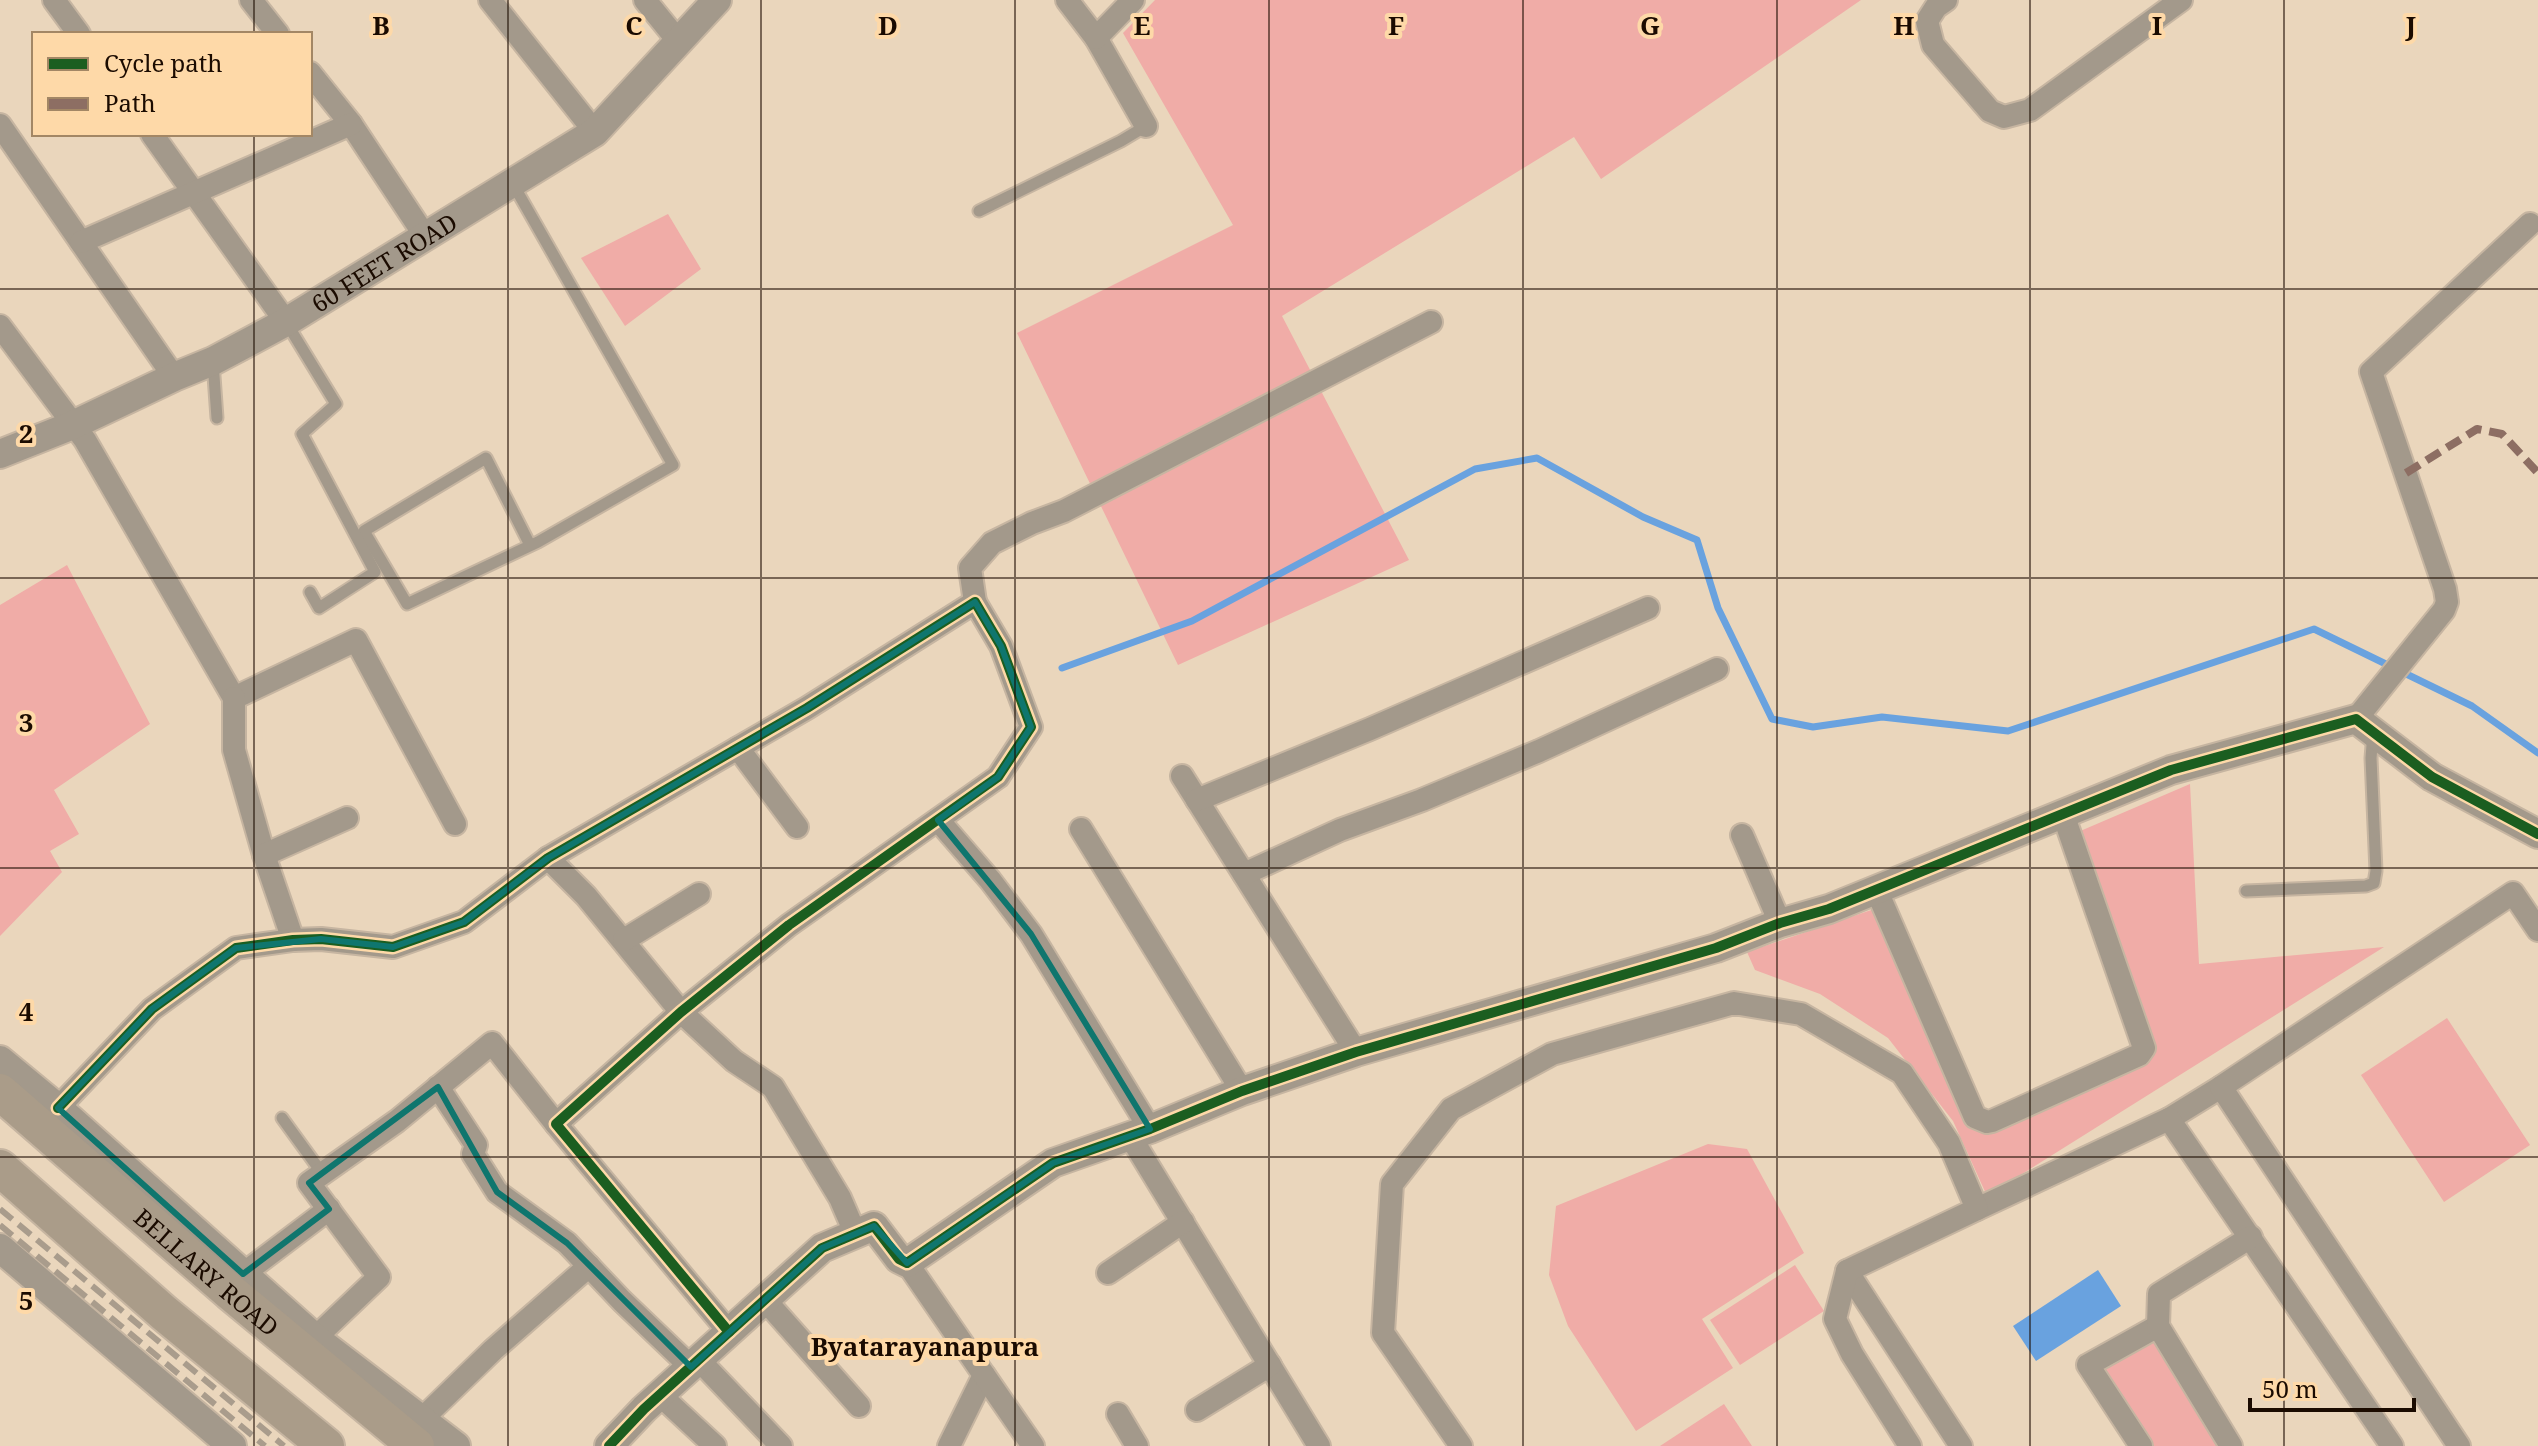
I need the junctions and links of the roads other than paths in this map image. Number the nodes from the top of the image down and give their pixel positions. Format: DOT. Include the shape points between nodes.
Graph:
graph roads {
  1 [pos="54,0"];
  2 [pos="251,0"];
  3 [pos="490,0"];
  4 [pos="645,0"];
  5 [pos="717,0"];
  6 [pos="1067,0"];
  7 [pos="1133,0"];
  8 [pos="1946,0"];
  9 [pos="2181,0"];
  10 [pos="78,32"];
  11 [pos="276,32"];
  12 [pos="1096,38"];
  13 [pos="679,42"];
  14 [pos="312,75"];
  15 [pos="351,124"];
  16 [pos="0,125"];
  17 [pos="1146,126"];
  18 [pos="595,132"];
  19 [pos="153,136"];
  20 [pos="512,183"];
  21 [pos="195,192"];
  22 [pos="979,211"];
  23 [pos="2530,224"];
  24 [pos="425,236"];
  25 [pos="81,242"];
  26 [pos="286,322"];
  27 [pos="1431,322"];
  28 [pos="0,326"];
  29 [pos="213,361"];
  30 [pos="174,377"];
  31 [pos="217,418"];
  32 [pos="73,425"];
  33 [pos="0,454"];
  34 [pos="530,545"];
  35 [pos="310,592"];
  36 [pos="975,602"];
  37 [pos="1648,608"];
  38 [pos="1717,669"];
  39 [pos="234,698"];
  40 [pos="2364,726"];
  41 [pos="738,748"];
  42 [pos="1182,776"];
  43 [pos="1197,800"];
  44 [pos="2063,814"];
  45 [pos="347,818"];
  46 [pos="938,820"];
  47 [pos="455,824"];
  48 [pos="797,827"];
  49 [pos="1081,829"];
  50 [pos="2538,834"];
  51 [pos="1742,835"];
  52 [pos="264,855"];
  53 [pos="548,858"];
  54 [pos="1244,874"];
  55 [pos="1876,889"];
  56 [pos="2246,891"];
  57 [pos="699,894"];
  58 [pos="1780,923"];
  59 [pos="2538,930"];
  60 [pos="293,940"];
  61 [pos="624,940"];
  62 [pos="681,1012"];
  63 [pos="1356,1052"];
  64 [pos="0,1060"];
  65 [pos="438,1087"];
  66 [pos="2221,1087"];
  67 [pos="1242,1091"];
  68 [pos="0,1092"];
  69 [pos="58,1108"];
  70 [pos="0,1118"];
  71 [pos="282,1118"];
  72 [pos="2169,1119"];
  73 [pos="556,1124"];
  74 [pos="1140,1133"];
  75 [pos="0,1168"];
  76 [pos="322,1173"];
  77 [pos="0,1199"];
  78 [pos="329,1209"];
  79 [pos="1977,1209"];
  80 [pos="1183,1222"];
  81 [pos="856,1235"];
  82 [pos="2251,1237"];
  83 [pos="0,1248"];
  84 [pos="907,1263"];
  85 [pos="589,1266"];
  86 [pos="1847,1271"];
  87 [pos="1108,1273"];
  88 [pos="243,1274"];
  89 [pos="765,1300"];
  90 [pos="2158,1326"];
  91 [pos="729,1332"];
  92 [pos="315,1338"];
  93 [pos="695,1363"];
  94 [pos="1270,1365"];
  95 [pos="984,1375"];
  96 [pos="660,1395"];
  97 [pos="859,1406"];
  98 [pos="1197,1410"];
  99 [pos="1118,1414"];
  100 [pos="418,1433"];
  101 [pos="217,1441"];
  102 [pos="302,1446"];
  103 [pos="326,1446"];
  104 [pos="387,1446"];
  105 [pos="456,1446"];
  106 [pos="609,1446"];
  107 [pos="715,1446"];
  108 [pos="781,1446"];
  109 [pos="949,1446"];
  110 [pos="1033,1446"];
  111 [pos="1137,1446"];
  112 [pos="1319,1446"];
  113 [pos="1461,1446"];
  114 [pos="1910,1446"];
  115 [pos="1961,1446"];
  116 [pos="2141,1446"];
  117 [pos="2231,1446"];
  118 [pos="2392,1446"];
  119 [pos="2459,1446"];
  1 -- 10 [label="street"];
  2 -- 11 [label="street"];
  3 -- 18 [label="street"];
  4 -- 13 [label="street"];
  5 -- 13 [label="street, 60 FEET ROAD"];
  6 -- 12 [label="street"];
  7 -- 12 [label="street"];
  8 -- 9 [label="street" via="1927,21 1933,45 1990,111 2004,117 2030,110"];
  12 -- 17 [label="street"];
  13 -- 18 [label="street, 60 FEET ROAD"];
  14 -- 15 [label="street"];
  15 -- 21 [label="street"];
  15 -- 24 [label="street"];
  16 -- 25 [label="street"];
  17 -- 22 [label="lane"];
  18 -- 20 [label="street, 60 FEET ROAD"];
  19 -- 21 [label="street"];
  20 -- 24 [label="street, 60 FEET ROAD"];
  20 -- 34 [label="lane" via="673,465"];
  21 -- 25 [label="street"];
  21 -- 26 [label="street"];
  23 -- 40 [label="street" via="2371,372 2447,602"];
  24 -- 26 [label="street, 60 FEET ROAD"];
  25 -- 30 [label="street"];
  26 -- 29 [label="street, 60 FEET ROAD"];
  26 -- 35 [label="lane" via="336,404 302,434 375,572 319,608"];
  27 -- 36 [label="street" via="992,543 970,568"];
  28 -- 32 [label="street"];
  29 -- 30 [label="street, 60 FEET ROAD"];
  29 -- 31 [label="lane"];
  30 -- 32 [label="street, 60 FEET ROAD"];
  32 -- 33 [label="street, 60 FEET ROAD"];
  32 -- 39 [label="street"];
  34 -- 34 [label="lane" via="407,604 364,531 486,458"];
  36 -- 41 [label="street"];
  36 -- 46 [label="street" via="1001,646 1031,727 998,777"];
  37 -- 43 [label="street"];
  38 -- 54 [label="street" via="1539,751"];
  39 -- 47 [label="street" via="356,640"];
  39 -- 52 [label="street" via="234,750"];
  40 -- 44 [label="street" via="2171,770"];
  40 -- 50 [label="street" via="2432,777"];
  40 -- 56 [label="lane" via="2371,758 2374,883"];
  41 -- 48 [label="street"];
  41 -- 53 [label="street"];
  42 -- 43 [label="street"];
  43 -- 54 [label="street"];
  44 -- 55 [label="street"];
  44 -- 55 [label="street" via="2144,1048 2139,1055 1992,1121 1975,1117"];
  45 -- 52 [label="street"];
  46 -- 62 [label="street" via="789,925"];
  46 -- 74 [label="street" via="1031,934"];
  49 -- 67 [label="street"];
  51 -- 58 [label="street"];
  52 -- 60 [label="street"];
  53 -- 60 [label="street" via="464,922 393,947"];
  53 -- 61 [label="street"];
  54 -- 63 [label="street"];
  55 -- 58 [label="street"];
  57 -- 61 [label="street"];
  58 -- 63 [label="street" via="1716,948"];
  59 -- 66 [label="street" via="2513,893"];
  60 -- 69 [label="street" via="236,948 152,1009"];
  61 -- 62 [label="street"];
  62 -- 73 [label="street"];
  62 -- 81 [label="street" via="734,1061 773,1087 840,1198"];
  63 -- 67 [label="street"];
  64 -- 69 [label="street"];
  65 -- 73 [label="street" via="492,1043"];
  65 -- 76 [label="street"];
  65 -- 85 [label="street" via="476,1145 473,1154 497,1192 567,1243"];
  66 -- 72 [label="street"];
  66 -- 119 [label="street"];
  67 -- 74 [label="street"];
  68 -- 100 [label="highway, BELLARY ROAD" via="230,1292"];
  69 -- 88 [label="street"];
  70 -- 104 [label="highway, BELLARY ROAD"];
  71 -- 76 [label="lane"];
  72 -- 79 [label="street"];
  72 -- 82 [label="street"];
  73 -- 91 [label="street"];
  74 -- 80 [label="street"];
  74 -- 84 [label="street" via="1053,1163"];
  75 -- 103 [label="highway"];
  76 -- 78 [label="street" via="309,1183"];
  77 -- 102 [label="highway"];
  78 -- 88 [label="street"];
  78 -- 92 [label="street" via="379,1277"];
  79 -- 86 [label="street"];
  79 -- 113 [label="street" via="1949,1143 1902,1073 1801,1014 1734,1003 1552,1054 1451,1109 1392,1184 1383,1333"];
  80 -- 87 [label="street"];
  80 -- 94 [label="street"];
  81 -- 84 [label="street" via="874,1226"];
  81 -- 89 [label="street" via="822,1248"];
  82 -- 90 [label="street" via="2159,1294"];
  82 -- 118 [label="street"];
  83 -- 101 [label="street"];
  84 -- 95 [label="street"];
  85 -- 93 [label="street"];
  85 -- 100 [label="street" via="493,1350"];
  86 -- 114 [label="street" via="1835,1319"];
  86 -- 115 [label="street"];
  88 -- 92 [label="street"];
  89 -- 91 [label="street"];
  89 -- 97 [label="street"];
  90 -- 116 [label="street" via="2088,1365"];
  90 -- 117 [label="street"];
  91 -- 93 [label="street"];
  92 -- 100 [label="street"];
  93 -- 96 [label="street"];
  93 -- 108 [label="street"];
  94 -- 98 [label="street"];
  94 -- 112 [label="street"];
  95 -- 109 [label="street"];
  95 -- 110 [label="street"];
  96 -- 106 [label="street"];
  96 -- 107 [label="street"];
  99 -- 111 [label="street"];
  100 -- 105 [label="street"];
}
